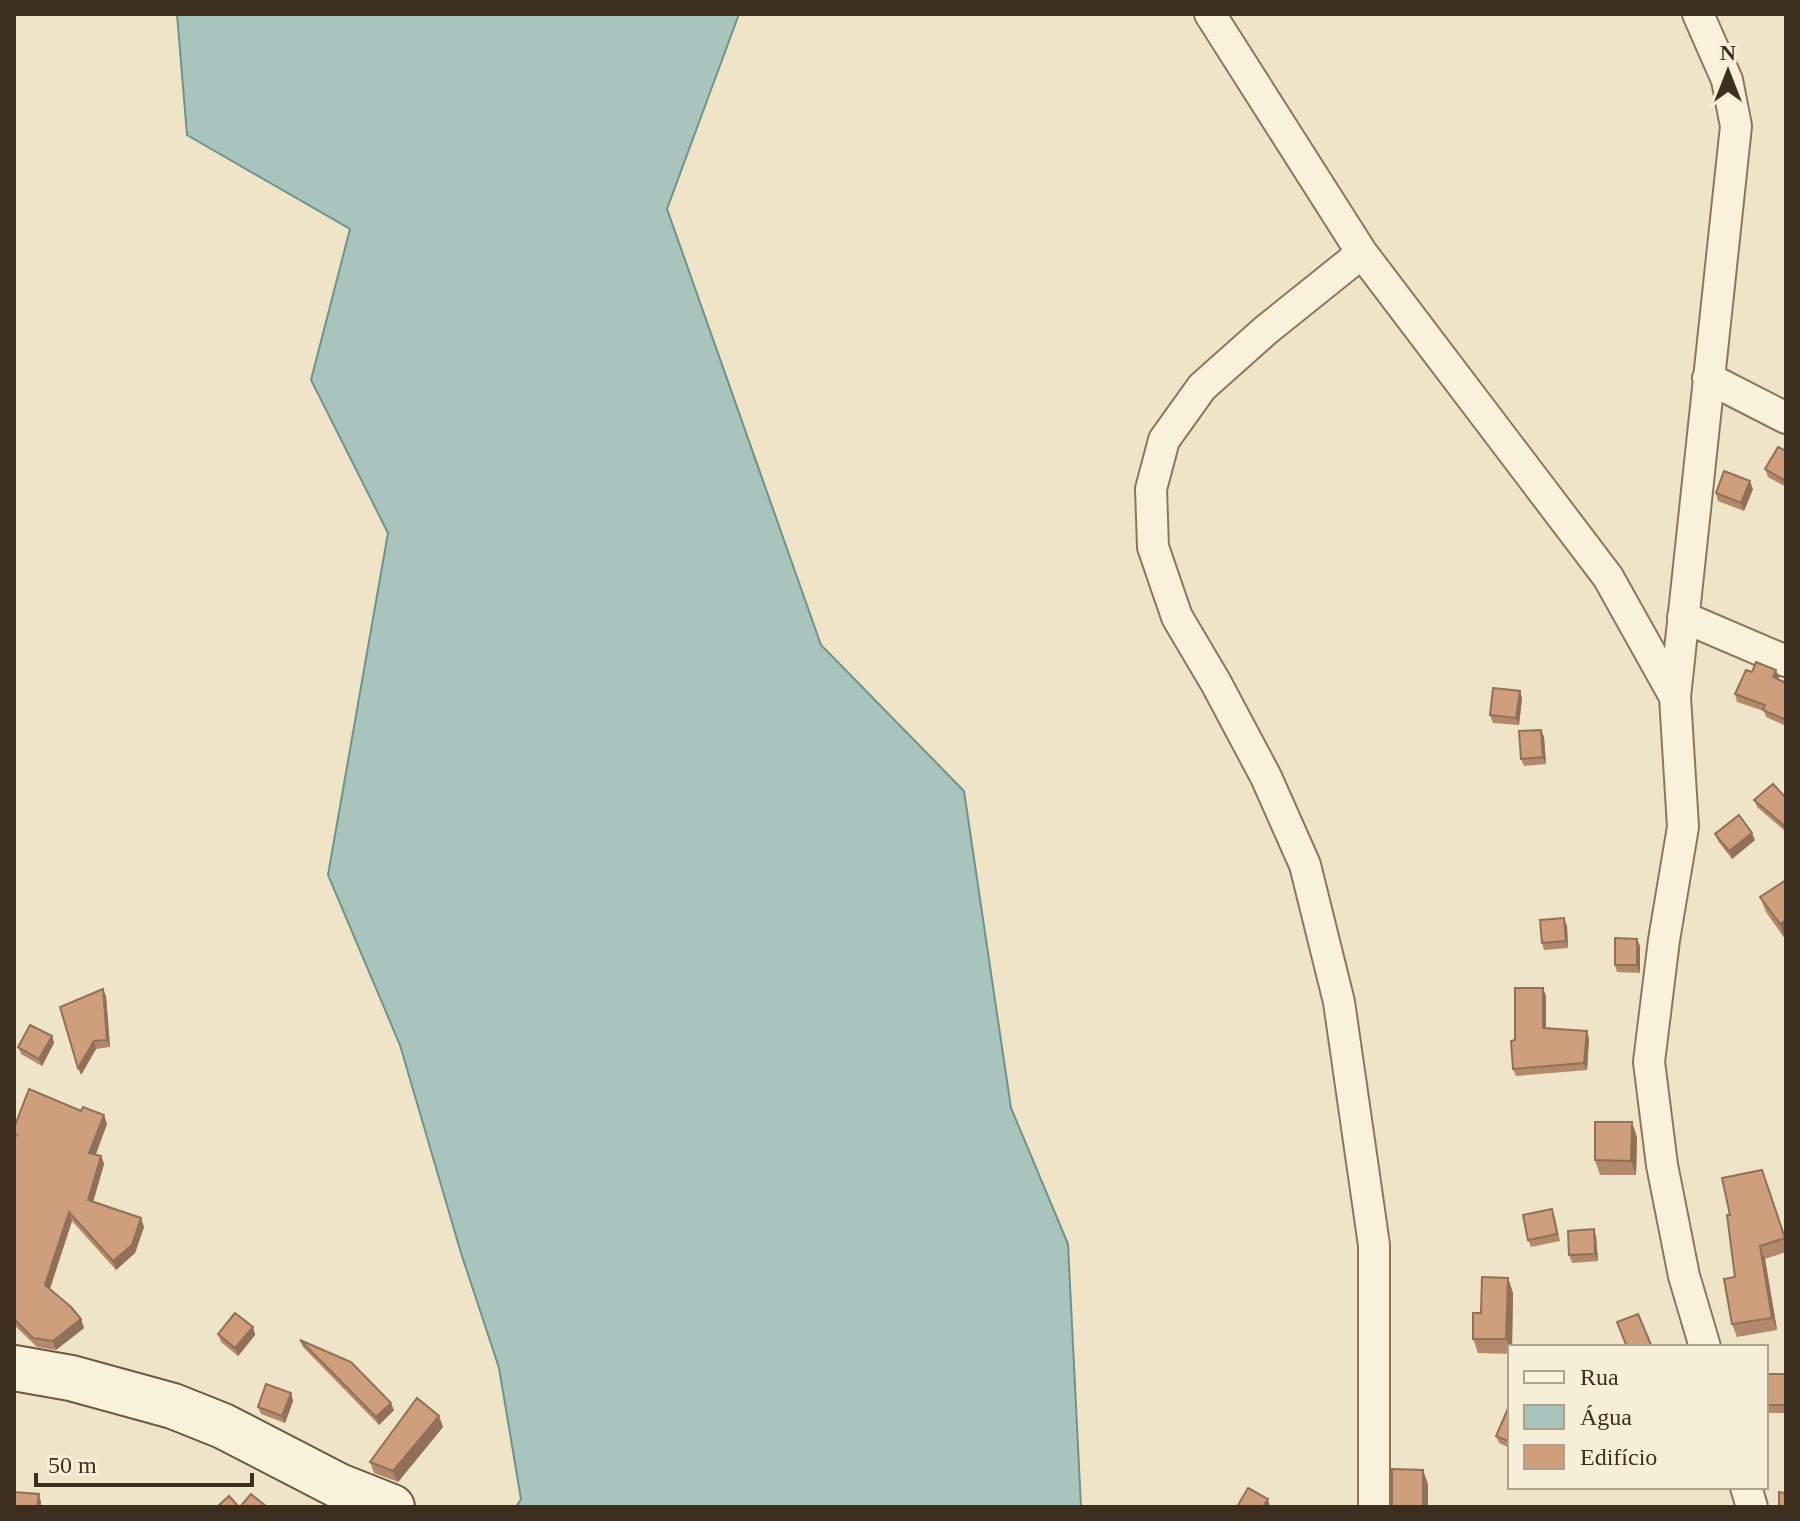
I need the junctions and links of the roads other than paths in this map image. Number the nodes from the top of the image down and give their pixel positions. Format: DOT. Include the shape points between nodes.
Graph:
graph roads {
  1 [pos="1210,14"];
  2 [pos="1698,14"];
  3 [pos="1362,253"];
  4 [pos="1708,378"];
  5 [pos="1786,418"];
  6 [pos="1683,617"];
  7 [pos="1786,661"];
  8 [pos="1675,697"];
  9 [pos="1704,1345"];
  10 [pos="14,1368"];
  11 [pos="338,1497"];
  12 [pos="392,1507"];
  13 [pos="1374,1507"];
  1 -- 3 [label="street"];
  2 -- 4 [label="street" via="1727,80 1736,126"];
  3 -- 8 [label="street" via="1608,577"];
  3 -- 13 [label="street" via="1202,387 1164,440 1151,489 1153,547 1177,617 1266,777 1305,865 1339,1002 1374,1245"];
  4 -- 5 [label="street"];
  4 -- 6 [label="street"];
  6 -- 7 [label="street"];
  6 -- 8 [label="street"];
  8 -- 9 [label="street" via="1683,827 1649,1062 1681,1262"];
  10 -- 11 [label="street" via="173,1406 223,1426"];
  11 -- 12 [label="street"];
}
